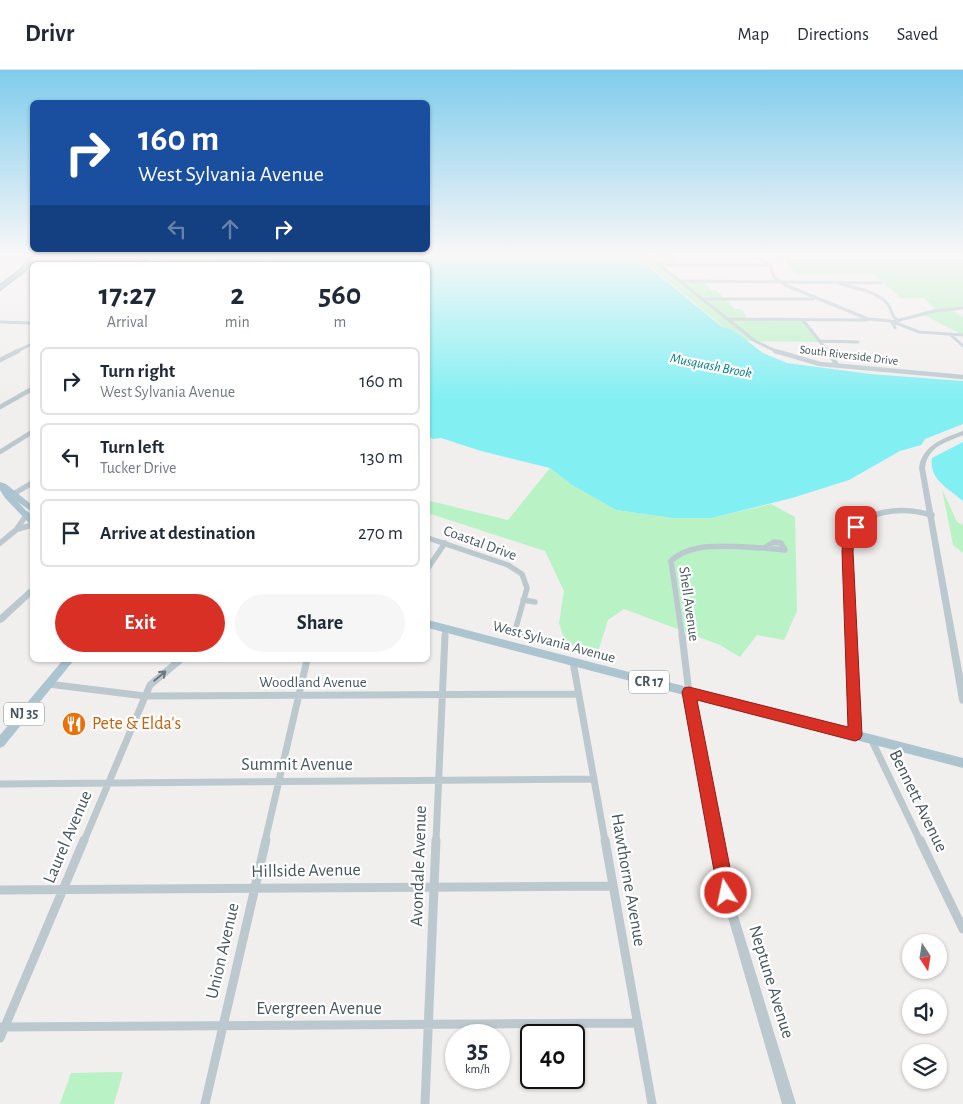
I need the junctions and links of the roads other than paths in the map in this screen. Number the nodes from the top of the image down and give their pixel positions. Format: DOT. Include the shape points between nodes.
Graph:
graph roads {
  1 [pos="708,303"];
  2 [pos="825,303"];
  3 [pos="888,303"];
  4 [pos="963,308"];
  5 [pos="727,319"];
  6 [pos="868,319"];
  7 [pos="803,320"];
  8 [pos="898,320"];
  9 [pos="0,322"];
  10 [pos="892,322"];
  11 [pos="8,323"];
  12 [pos="30,323"];
  13 [pos="0,328"];
  14 [pos="895,328"];
  15 [pos="951,335"];
  16 [pos="963,335"];
  17 [pos="820,341"];
  18 [pos="858,342"];
  19 [pos="30,345"];
  20 [pos="963,346"];
  21 [pos="0,360"];
  22 [pos="838,366"];
  23 [pos="963,377"];
  24 [pos="30,390"];
  25 [pos="0,407"];
  26 [pos="30,433"];
  27 [pos="963,433"];
  28 [pos="0,452"];
  29 [pos="0,484"];
  30 [pos="30,484"];
  31 [pos="14,493"];
  32 [pos="30,514"];
  33 [pos="30,514"];
  34 [pos="932,515"];
  35 [pos="30,516"];
  36 [pos="30,526"];
  37 [pos="16,530"];
  38 [pos="430,539"];
  39 [pos="0,543"];
  40 [pos="445,543"];
  41 [pos="764,548"];
  42 [pos="430,565"];
  43 [pos="30,593"];
  44 [pos="523,600"];
  45 [pos="535,602"];
  46 [pos="0,620"];
  47 [pos="430,625"];
  48 [pos="445,629"];
  49 [pos="499,630"];
  50 [pos="515,631"];
  51 [pos="526,636"];
  52 [pos="67,662"];
  53 [pos="178,662"];
  54 [pos="307,662"];
  55 [pos="573,662"];
  56 [pos="48,684"];
  57 [pos="689,692"];
  58 [pos="299,694"];
  59 [pos="442,694"];
  60 [pos="578,694"];
  61 [pos="145,696"];
  62 [pos="963,700"];
  63 [pos="855,735"];
  64 [pos="871,739"];
  65 [pos="0,744"];
  66 [pos="963,763"];
  67 [pos="594,778"];
  68 [pos="279,780"];
  69 [pos="439,780"];
  70 [pos="109,781"];
  71 [pos="0,784"];
  72 [pos="612,886"];
  73 [pos="434,887"];
  74 [pos="64,888"];
  75 [pos="254,888"];
  76 [pos="0,890"];
  77 [pos="963,929"];
  78 [pos="638,1023"];
  79 [pos="428,1024"];
  80 [pos="223,1026"];
  81 [pos="2,1027"];
  82 [pos="0,1038"];
  83 [pos="205,1104"];
  84 [pos="425,1104"];
  85 [pos="652,1104"];
  86 [pos="789,1104"];
  1 -- 5 [label="street, South Riverside Drive"];
  2 -- 6 [label="street"];
  3 -- 8 [label="street"];
  4 -- 8 [label="street" via="937,309"];
  5 -- 7 [label="street"];
  5 -- 22 [label="street, South Riverside Drive" via="773,351 804,361"];
  6 -- 7 [label="street"];
  6 -- 10 [label="street"];
  7 -- 17 [label="street"];
  8 -- 10 [label="street"];
  9 -- 11 [label="street"];
  10 -- 14 [label="street"];
  10 -- 15 [label="street" via="919,332"];
  11 -- 12 [label="street"];
  11 -- 13 [label="street"];
  15 -- 16 [label="street"];
  15 -- 20 [label="street"];
  17 -- 18 [label="street"];
  17 -- 22 [label="street"];
  19 -- 21 [label="street"];
  22 -- 23 [label="street, South Riverside Drive"];
  24 -- 25 [label="street"];
  26 -- 28 [label="street"];
  27 -- 34 [label="street" via="923,456 922,468"];
  29 -- 31 [label="main road"];
  29 -- 33 [label="main road" via="8,496"];
  30 -- 31 [label="street"];
  31 -- 32 [label="main road"];
  34 -- 62 [label="street"];
  34 -- 63 [label="street" via="904,508 886,510 856,527 848,541"];
  35 -- 37 [label="street"];
  36 -- 37 [label="street"];
  37 -- 39 [label="street"];
  38 -- 40 [label="street, Coastal Drive"];
  40 -- 42 [label="street"];
  40 -- 44 [label="street, Coastal Drive" via="518,570 527,584"];
  41 -- 57 [label="street, Shell Avenue" via="712,548 678,554 670,561"];
  43 -- 46 [label="street"];
  44 -- 45 [label="street"];
  44 -- 50 [label="street, Coastal Drive"];
  47 -- 48 [label="main road, West Sylvania Avenue / CR 17"];
  48 -- 55 [label="main road, West Sylvania Avenue / CR 17"];
  48 -- 59 [label="street, Avondale Avenue"];
  49 -- 50 [label="street"];
  50 -- 51 [label="street"];
  52 -- 56 [label="main road, NJ 35"];
  61 -- 53 [label="street, Laurel Avenue, one-way" via="150,685"];
  54 -- 58 [label="street, Union Avenue"];
  55 -- 57 [label="main road, West Sylvania Avenue / CR 17"];
  55 -- 60 [label="street, Hawthorne Avenue"];
  56 -- 61 [label="street, Woodland Avenue"];
  56 -- 65 [label="main road, NJ 35"];
  57 -- 63 [label="main road, West Sylvania Avenue / CR 17"];
  57 -- 86 [label="street, Neptune Avenue / CR 17" via="726,893"];
  58 -- 59 [label="street, Woodland Avenue"];
  58 -- 61 [label="street, Woodland Avenue"];
  58 -- 68 [label="street, Union Avenue"];
  59 -- 60 [label="street, Woodland Avenue"];
  59 -- 69 [label="street, Avondale Avenue"];
  60 -- 67 [label="street, Hawthorne Avenue"];
  61 -- 70 [label="street, Laurel Avenue"];
  63 -- 64 [label="main road, West Sylvania Avenue / CR 17"];
  64 -- 66 [label="main road, West Sylvania Avenue / CR 17"];
  64 -- 77 [label="street, Bennett Avenue"];
  67 -- 69 [label="street, Summit Avenue"];
  67 -- 72 [label="street, Hawthorne Avenue"];
  68 -- 69 [label="street, Summit Avenue"];
  68 -- 70 [label="street, Summit Avenue"];
  68 -- 75 [label="street, Union Avenue"];
  69 -- 73 [label="street, Avondale Avenue"];
  70 -- 71 [label="street, Summit Avenue"];
  70 -- 74 [label="street, Laurel Avenue"];
  72 -- 73 [label="street, Hillside Avenue"];
  72 -- 78 [label="street, Hawthorne Avenue"];
  73 -- 75 [label="street, Hillside Avenue"];
  73 -- 79 [label="street, Avondale Avenue"];
  74 -- 75 [label="street, Hillside Avenue"];
  74 -- 76 [label="street, Hillside Avenue"];
  74 -- 81 [label="street, Laurel Avenue"];
  75 -- 80 [label="street, Union Avenue"];
  78 -- 79 [label="street, Evergreen Avenue"];
  78 -- 85 [label="street, Hawthorne Avenue"];
  79 -- 80 [label="street, Evergreen Avenue"];
  79 -- 84 [label="street, Avondale Avenue"];
  80 -- 81 [label="street, Evergreen Avenue"];
  80 -- 83 [label="street, Union Avenue"];
  81 -- 82 [label="street, Laurel Avenue"];
}
